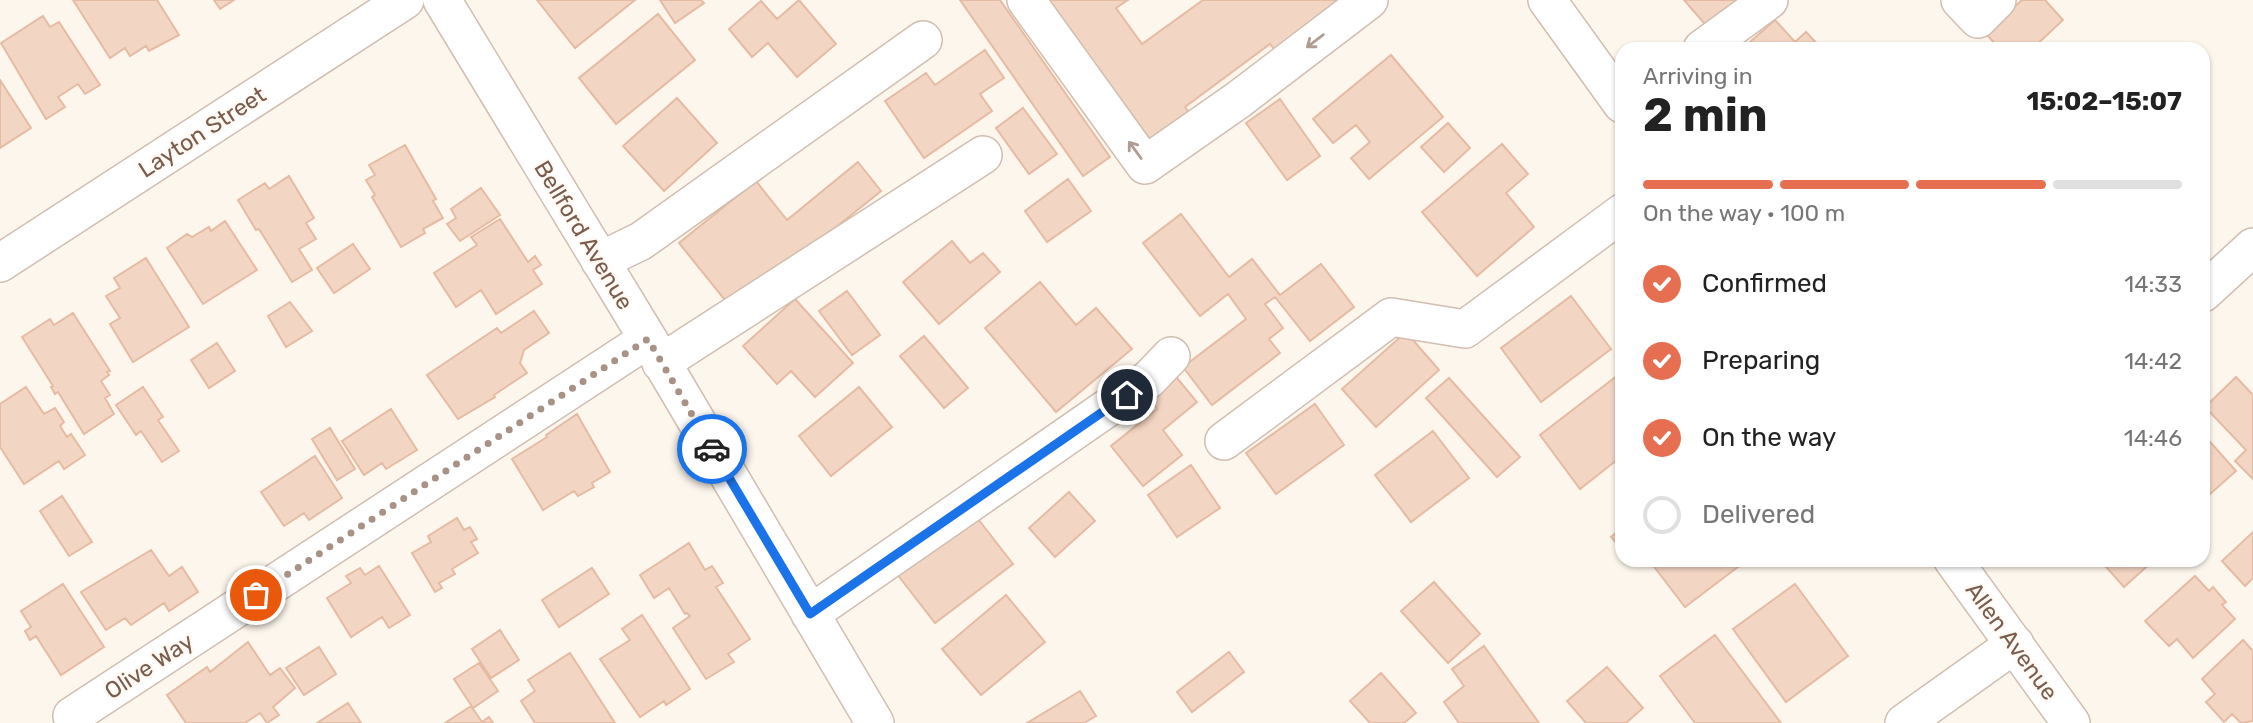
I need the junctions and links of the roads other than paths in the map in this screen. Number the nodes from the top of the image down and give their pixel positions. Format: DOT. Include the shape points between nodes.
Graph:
graph roads {
  1 [pos="405,0"];
  2 [pos="442,0"];
  3 [pos="1026,0"];
  4 [pos="1369,0"];
  5 [pos="1546,0"];
  6 [pos="1769,0"];
  7 [pos="1960,0"];
  8 [pos="1997,0"];
  9 [pos="923,40"];
  10 [pos="1712,42"];
  11 [pos="1615,92"];
  12 [pos="983,155"];
  13 [pos="1615,218"];
  14 [pos="2253,247"];
  15 [pos="600,261"];
  16 [pos="0,263"];
  17 [pos="2210,287"];
  18 [pos="654,351"];
  19 [pos="1171,356"];
  20 [pos="1224,442"];
  21 [pos="1958,567"];
  22 [pos="810,614"];
  23 [pos="2015,644"];
  24 [pos="72,716"];
  25 [pos="864,719"];
  26 [pos="1904,723"];
  27 [pos="2071,723"];
  1 -- 16 [label="street, Layton Street"];
  2 -- 15 [label="street, Bellford Avenue"];
  4 -- 3 [label="street, one-way" via="1145,164"];
  5 -- 11 [label="street"];
  6 -- 10 [label="street"];
  7 -- 8 [label="street" via="1978,19"];
  9 -- 15 [label="street" via="641,241"];
  12 -- 18 [label="street, Olive Way"];
  13 -- 20 [label="street" via="1465,329 1391,317"];
  14 -- 17 [label="street"];
  15 -- 18 [label="street, Bellford Avenue"];
  18 -- 22 [label="street, Bellford Avenue"];
  18 -- 24 [label="street, Olive Way"];
  19 -- 22 [label="street" via="1150,379"];
  21 -- 23 [label="street, Allen Avenue"];
  22 -- 25 [label="street, Bellford Avenue"];
  23 -- 26 [label="street"];
  23 -- 27 [label="street, Allen Avenue"];
}
